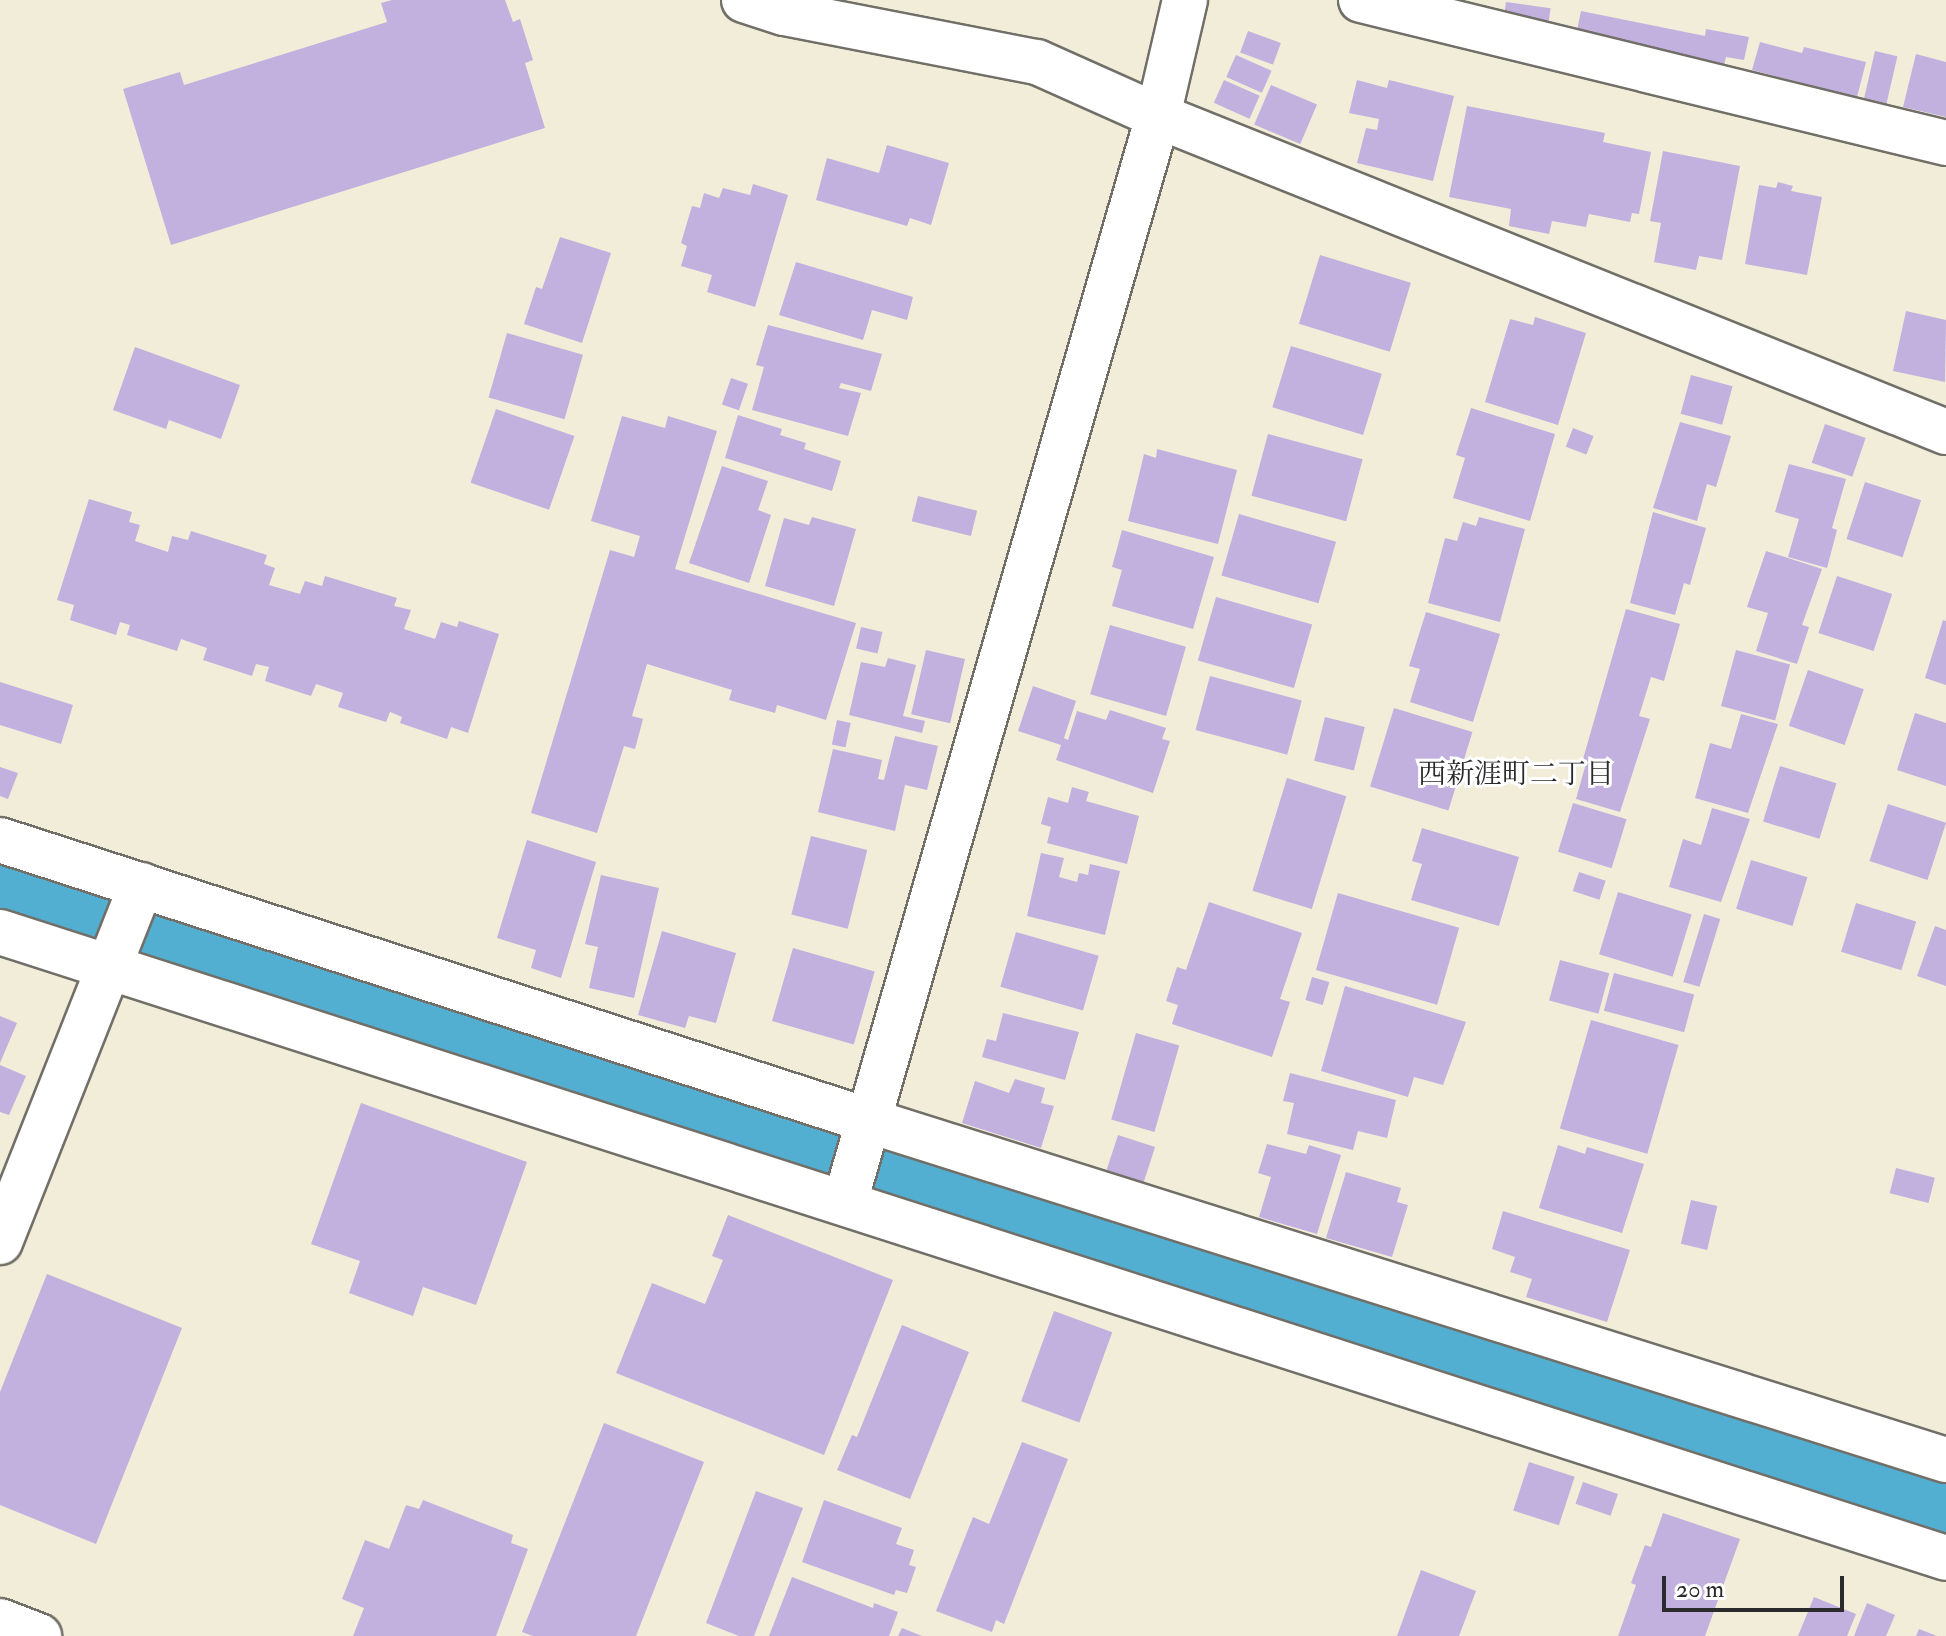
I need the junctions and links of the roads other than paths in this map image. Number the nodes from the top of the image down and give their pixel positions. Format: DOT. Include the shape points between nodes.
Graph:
graph roads {
  1 [pos="744,0"];
  2 [pos="1185,0"];
  3 [pos="1361,0"];
  4 [pos="1158,116"];
  5 [pos="1946,143"];
  6 [pos="1946,432"];
  7 [pos="0,840"];
  8 [pos="139,890"];
  9 [pos="0,932"];
  10 [pos="116,952"];
  11 [pos="868,1126"];
  12 [pos="848,1192"];
  13 [pos="0,1242"];
  14 [pos="1946,1460"];
  15 [pos="1946,1558"];
  16 [pos="0,1621"];
  17 [pos="39,1636"];
  1 -- 4 [label="street" via="784,13 1037,62"];
  2 -- 4 [label="street"];
  3 -- 5 [label="street"];
  4 -- 6 [label="street"];
  4 -- 11 [label="street"];
  7 -- 8 [label="street"];
  8 -- 10 [label="street"];
  8 -- 11 [label="street"];
  9 -- 10 [label="street"];
  10 -- 12 [label="street"];
  10 -- 13 [label="street"];
  11 -- 12 [label="street"];
  11 -- 14 [label="street"];
  12 -- 15 [label="street"];
  16 -- 17 [label="street"];
}
